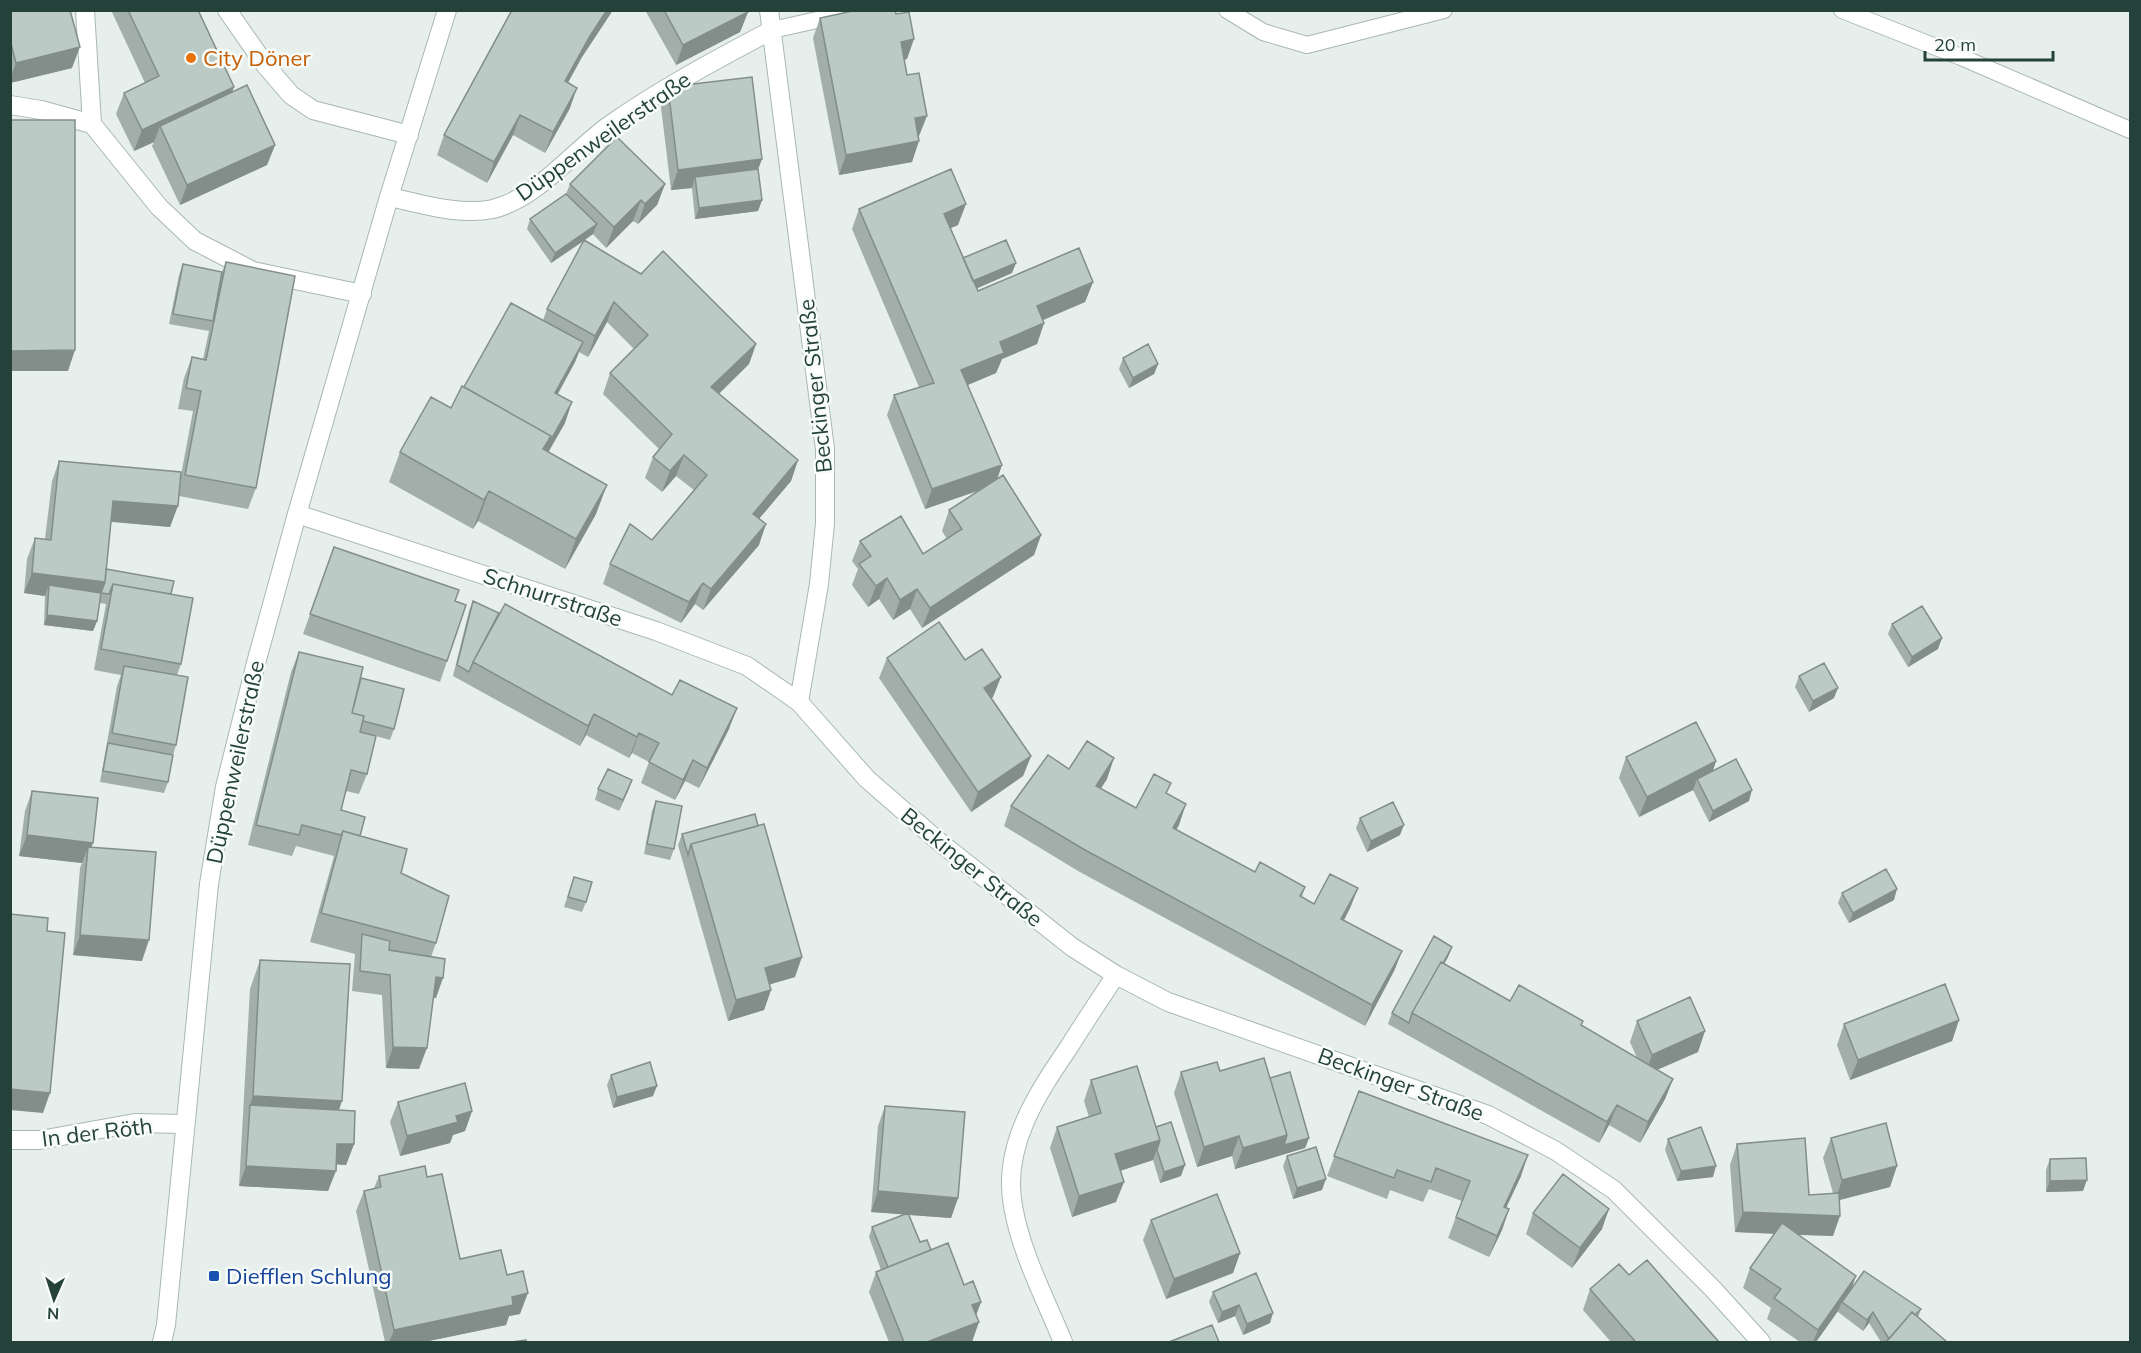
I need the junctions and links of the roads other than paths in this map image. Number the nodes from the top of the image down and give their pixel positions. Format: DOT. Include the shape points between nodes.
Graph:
graph roads {
  1 [pos="85,10"];
  2 [pos="227,10"];
  3 [pos="447,10"];
  4 [pos="769,10"];
  5 [pos="862,10"];
  6 [pos="1227,10"];
  7 [pos="1444,10"];
  8 [pos="1842,10"];
  9 [pos="772,30"];
  10 [pos="10,105"];
  11 [pos="92,124"];
  12 [pos="2130,130"];
  13 [pos="410,135"];
  14 [pos="389,197"];
  15 [pos="362,294"];
  16 [pos="297,514"];
  17 [pos="799,702"];
  18 [pos="1116,975"];
  19 [pos="184,1124"];
  20 [pos="10,1140"];
  21 [pos="162,1342"];
  22 [pos="1063,1342"];
  23 [pos="1761,1342"];
  1 -- 11 [label="street"];
  2 -- 13 [label="street" via="291,95 313,110"];
  3 -- 13 [label="street, Düppenweilerstraße"];
  4 -- 9 [label="street, Beckinger Straße"];
  5 -- 9 [label="lane"];
  6 -- 7 [label="lane" via="1263,32 1307,45"];
  8 -- 12 [label="lane"];
  9 -- 14 [label="street, Düppenweilerstraße" via="683,77 609,126 526,195 494,208 466,212"];
  9 -- 17 [label="street, Beckinger Straße" via="825,449 825,523 819,584"];
  10 -- 11 [label="street"];
  11 -- 15 [label="street" via="159,207 195,241 253,271"];
  13 -- 14 [label="street, Düppenweilerstraße"];
  14 -- 15 [label="street, Düppenweilerstraße"];
  15 -- 16 [label="street, Düppenweilerstraße"];
  16 -- 17 [label="street, Schnurrstraße" via="656,631 747,666"];
  16 -- 19 [label="street, Düppenweilerstraße" via="225,787 208,884"];
  17 -- 18 [label="street, Beckinger Straße" via="867,779 937,840 1072,947"];
  18 -- 22 [label="street" via="1038,1093 1020,1131 1010,1175 1012,1206 1027,1257"];
  18 -- 23 [label="street, Beckinger Straße" via="1168,1002 1488,1115 1556,1150 1614,1190"];
  19 -- 20 [label="street, In der Röth" via="135,1123 40,1140"];
  19 -- 21 [label="street, Düppenweilerstraße"];
}
